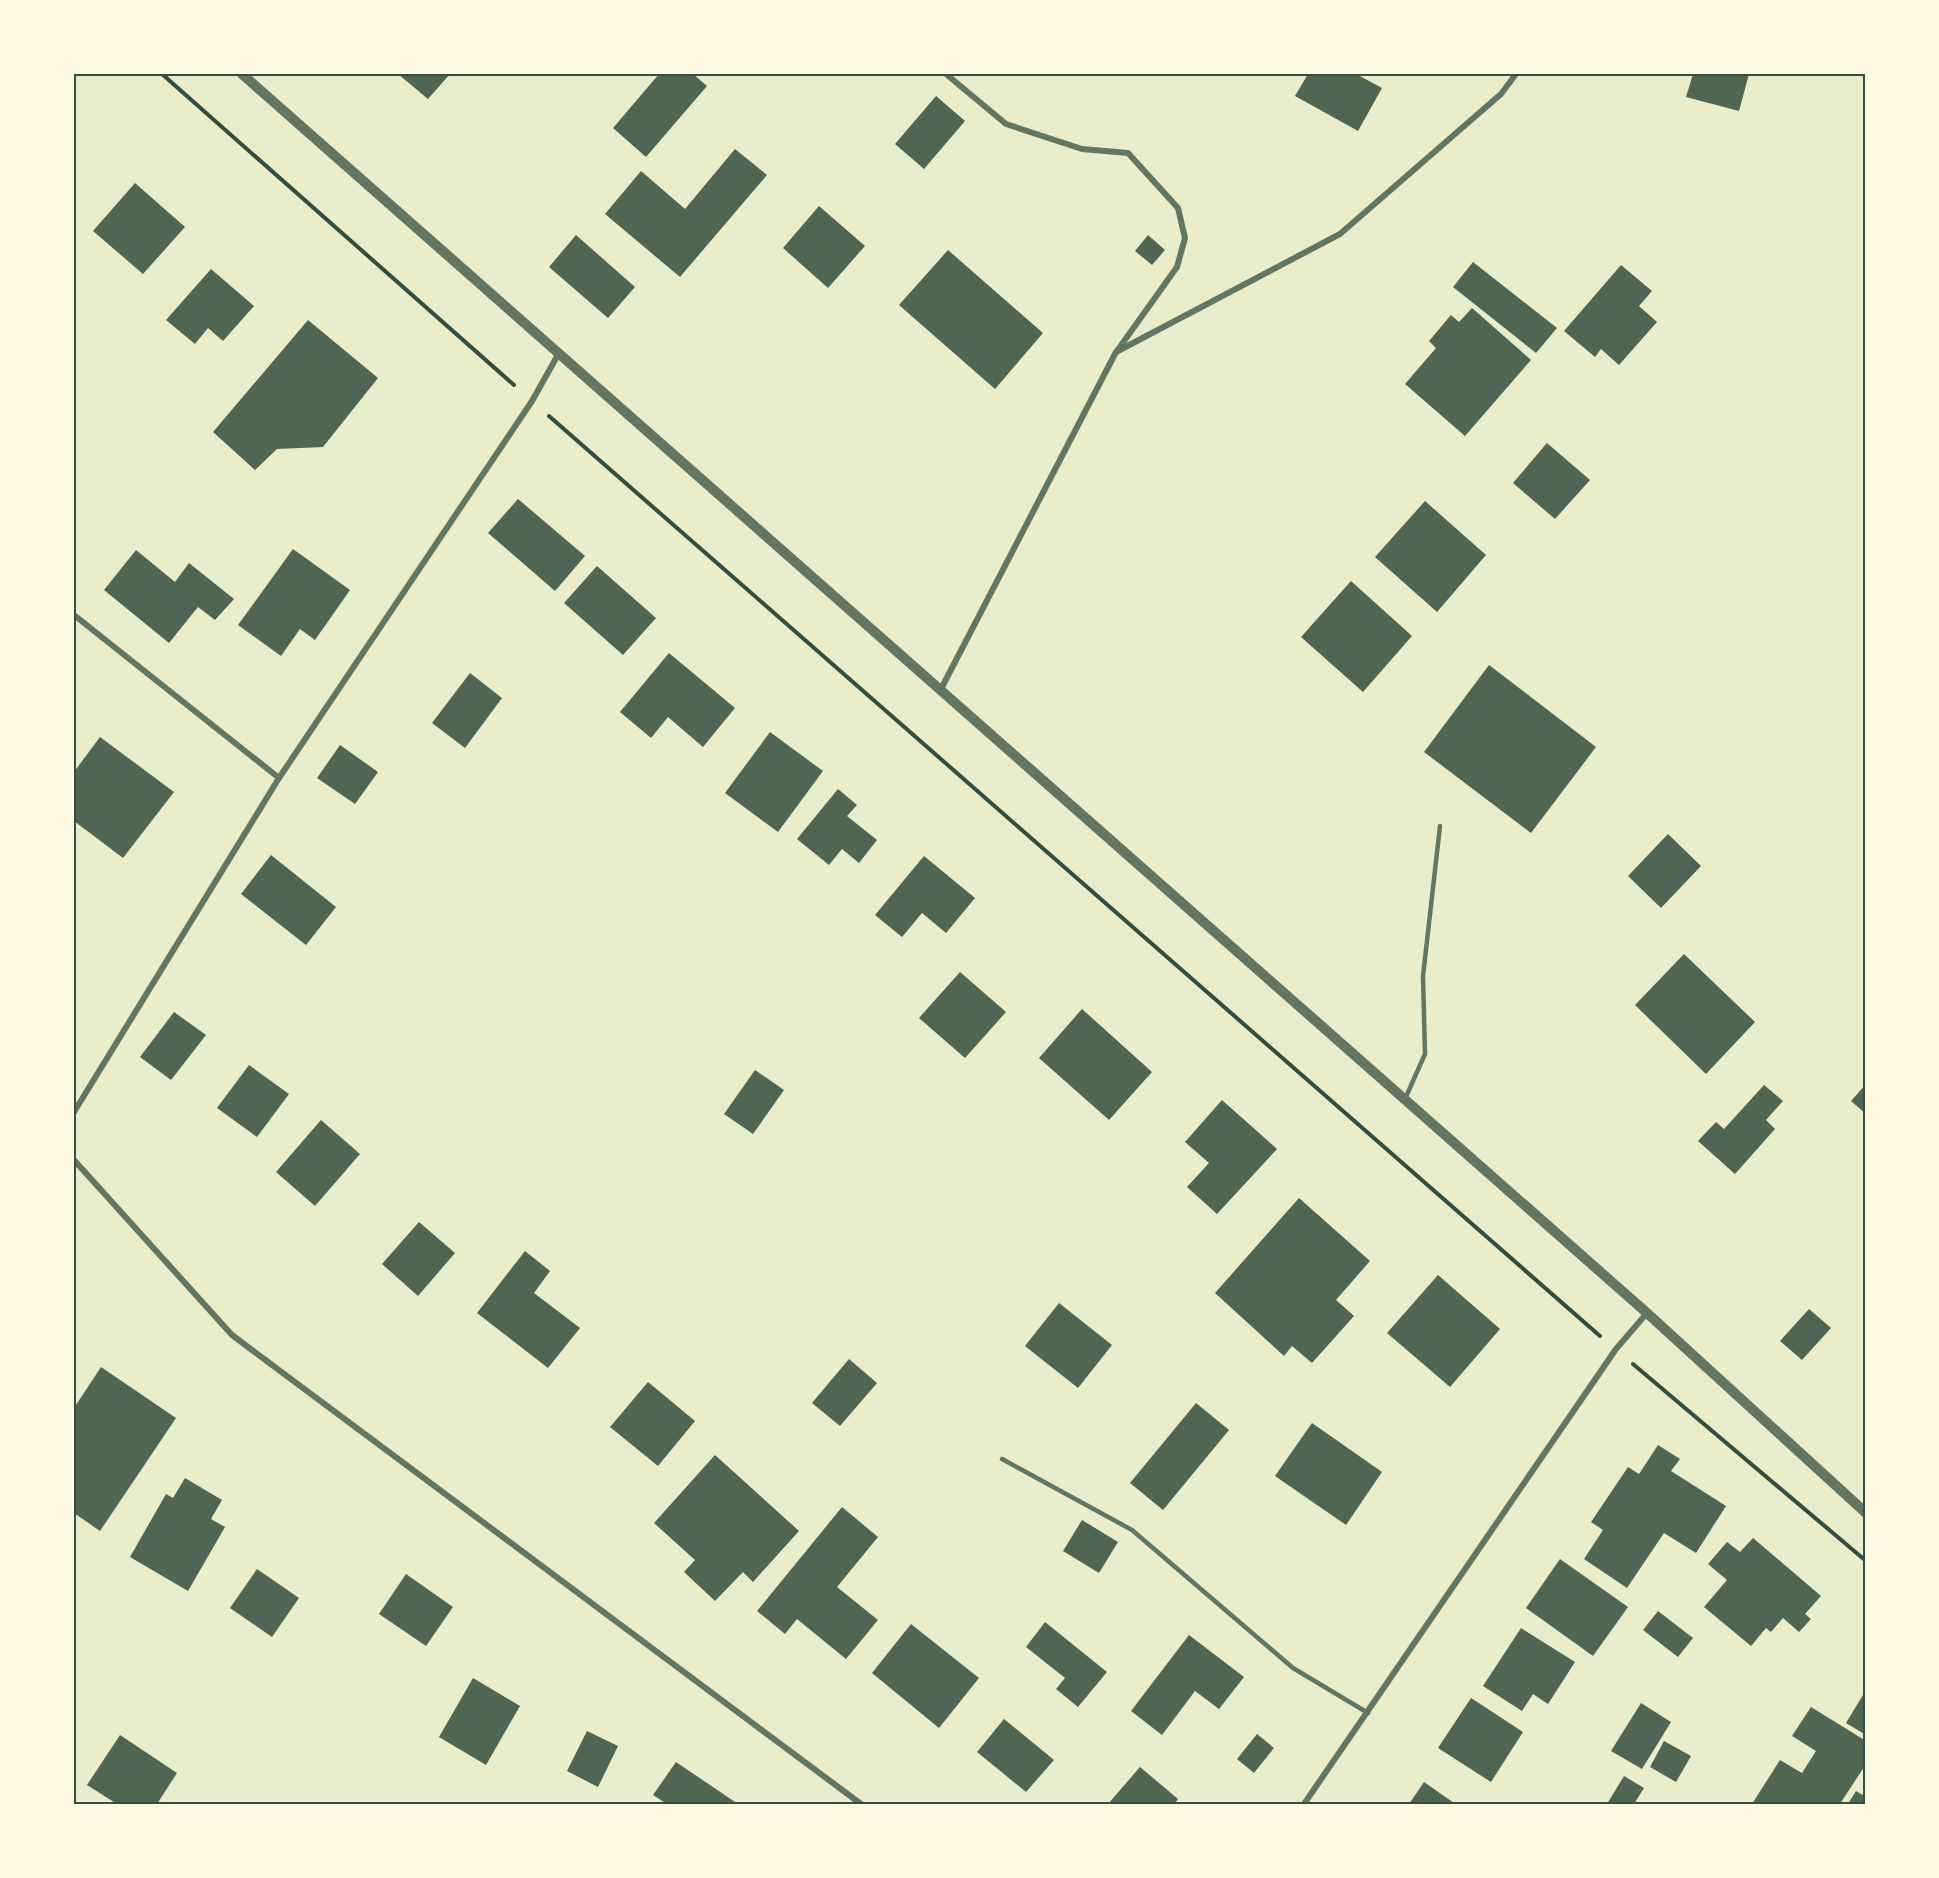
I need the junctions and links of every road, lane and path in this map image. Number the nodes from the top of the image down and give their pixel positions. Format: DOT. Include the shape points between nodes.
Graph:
graph roads {
  1 [pos="162,74"];
  2 [pos="242,74"];
  3 [pos="946,74"];
  4 [pos="1516,74"];
  5 [pos="1116,352"];
  6 [pos="559,353"];
  7 [pos="532,401"];
  8 [pos="74,615"];
  9 [pos="941,689"];
  10 [pos="279,778"];
  11 [pos="1440,826"];
  12 [pos="1405,1099"];
  13 [pos="74,1112"];
  14 [pos="74,1160"];
  15 [pos="1647,1313"];
  16 [pos="1616,1349"];
  17 [pos="1002,1459"];
  18 [pos="1866,1513"];
  19 [pos="1866,1561"];
  20 [pos="1368,1713"];
  21 [pos="861,1804"];
  22 [pos="1305,1804"];
  1 -- 7 [label="path"];
  2 -- 6 [label="street"];
  3 -- 5 [label="street" via="1006,124 1082,150 1128,153 1178,208 1185,238 1177,267"];
  4 -- 5 [label="street" via="1501,94 1340,234"];
  5 -- 9 [label="street"];
  6 -- 7 [label="street"];
  6 -- 9 [label="street"];
  7 -- 10 [label="street"];
  7 -- 16 [label="path"];
  8 -- 10 [label="street"];
  9 -- 12 [label="street"];
  10 -- 13 [label="street"];
  11 -- 12 [label="lane" via="1424,976 1425,1054"];
  12 -- 15 [label="street"];
  14 -- 21 [label="street" via="232,1335"];
  15 -- 16 [label="street"];
  15 -- 18 [label="street"];
  16 -- 19 [label="path"];
  16 -- 20 [label="street"];
  17 -- 20 [label="lane" via="1132,1530 1293,1668"];
  20 -- 22 [label="street"];
}
